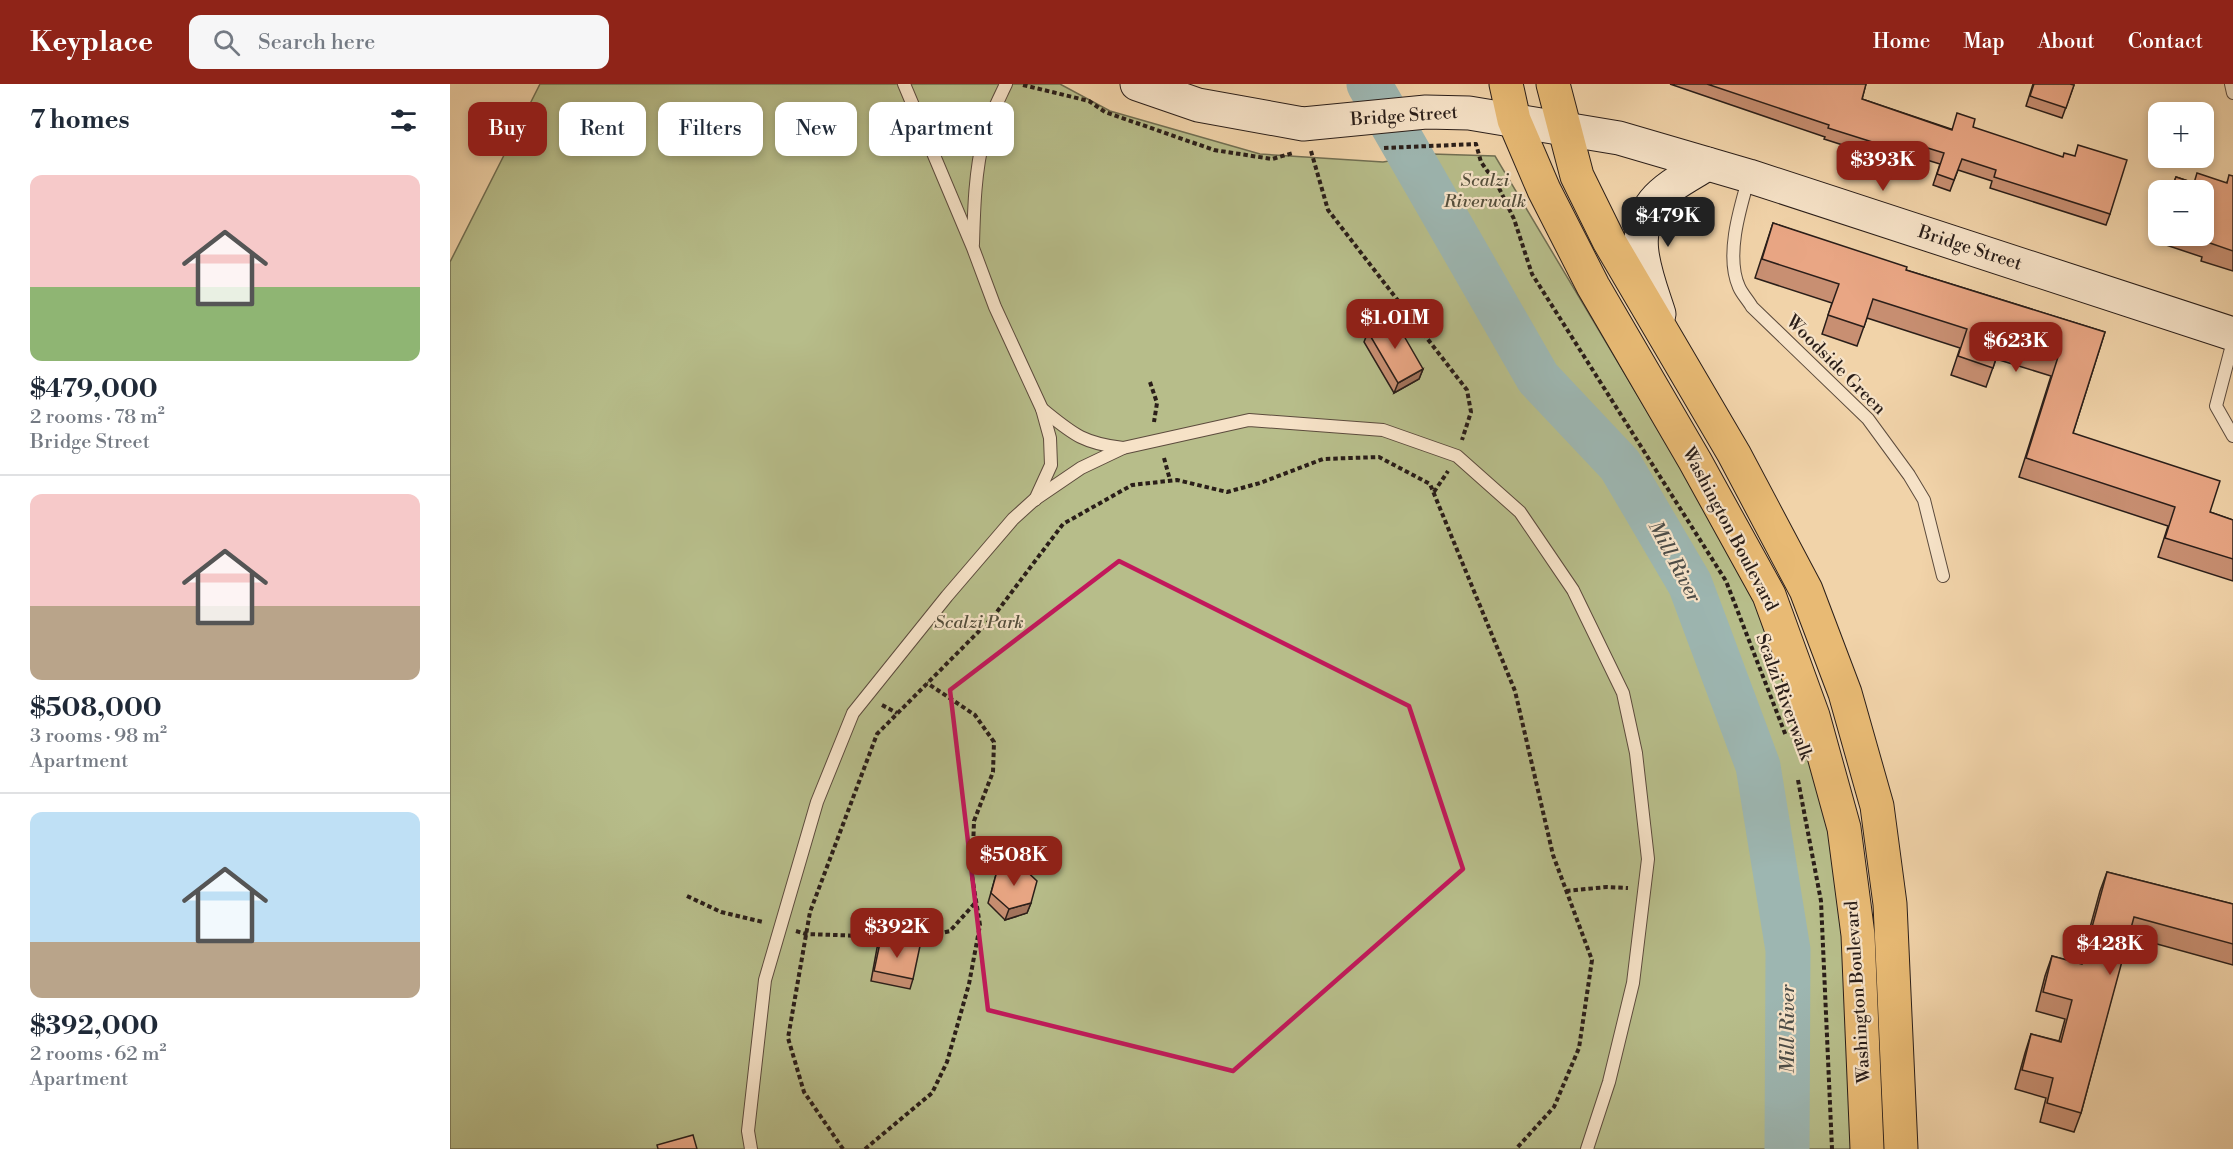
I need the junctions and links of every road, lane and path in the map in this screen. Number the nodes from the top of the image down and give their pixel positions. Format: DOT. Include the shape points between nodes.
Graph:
graph roads {
  1 [pos="904,84"];
  2 [pos="1006,84"];
  3 [pos="1019,84"];
  4 [pos="1137,84"];
  5 [pos="1506,84"];
  6 [pos="1553,84"];
  7 [pos="2231,84"];
  8 [pos="2233,93"];
  9 [pos="1515,120"];
  10 [pos="1564,129"];
  11 [pos="1309,142"];
  12 [pos="1382,148"];
  13 [pos="1707,164"];
  14 [pos="1749,176"];
  15 [pos="973,248"];
  16 [pos="2233,334"];
  17 [pos="1668,341"];
  18 [pos="2233,341"];
  19 [pos="1042,409"];
  20 [pos="2233,436"];
  21 [pos="1123,448"];
  22 [pos="1457,456"];
  23 [pos="1433,493"];
  24 [pos="1034,500"];
  25 [pos="1943,576"];
  26 [pos="927,683"];
  27 [pos="1789,743"];
  28 [pos="1797,777"];
  29 [pos="1645,886"];
  30 [pos="1566,891"];
  31 [pos="687,896"];
  32 [pos="976,902"];
  33 [pos="781,927"];
  34 [pos="806,934"];
  35 [pos="751,1149"];
  36 [pos="843,1149"];
  37 [pos="865,1149"];
  38 [pos="1516,1149"];
  39 [pos="1587,1149"];
  40 [pos="1832,1149"];
  41 [pos="1867,1149"];
  42 [pos="1901,1149"];
  1 -- 15 [label="lane"];
  2 -- 15 [label="lane" via="991,116 980,155"];
  3 -- 11 [label="path" via="1089,101 1105,112 1214,150 1272,159 1300,151"];
  4 -- 11 [label="main road, Bridge Street"];
  5 -- 9 [label="main road, Washington Boulevard"];
  6 -- 10 [label="main road, Washington Boulevard"];
  7 -- 8 [label="lane"];
  9 -- 10 [label="main road, Bridge Street"];
  9 -- 11 [label="main road, Bridge Street" via="1469,112 1426,112"];
  9 -- 41 [label="main road, Washington Boulevard" via="1544,190 1593,286 1769,595 1814,716 1844,828 1858,935"];
  10 -- 13 [label="main road, Bridge Street" via="1619,138"];
  10 -- 17 [label="main road, Washington Boulevard" via="1577,176 1609,241"];
  11 -- 22 [label="path" via="1328,210 1467,390 1471,412"];
  12 -- 27 [label="path, Scalzi Riverwalk" via="1475,144 1514,219 1532,274 1726,581"];
  13 -- 14 [label="main road, Bridge Street"];
  13 -- 17 [label="main road" via="1654,203 1642,228 1642,262"];
  14 -- 16 [label="main road, Bridge Street"];
  14 -- 25 [label="lane, Woodside Green" via="1737,218 1734,266 1739,287 1752,307 1868,419 1909,475 1924,500"];
  15 -- 19 [label="lane" via="994,308"];
  17 -- 42 [label="main road, Washington Boulevard" via="1806,590 1848,704 1877,806 1890,904"];
  18 -- 20 [label="lane" via="2216,406"];
  19 -- 21 [label="lane" via="1077,437"];
  19 -- 24 [label="lane" via="1050,438 1051,465"];
  21 -- 22 [label="lane" via="1249,420 1383,430"];
  21 -- 24 [label="lane" via="1081,468"];
  22 -- 23 [label="path"];
  22 -- 29 [label="lane" via="1520,512 1573,590 1623,693 1636,753 1648,859"];
  23 -- 26 [label="path" via="1430,484 1378,457 1323,459 1227,492 1176,480 1132,484 1063,524 993,617"];
  23 -- 30 [label="path" via="1515,691 1553,855"];
  24 -- 33 [label="lane" via="955,587 853,713 817,802"];
  26 -- 32 [label="path" via="975,715 994,742 993,772 974,821 972,876"];
  26 -- 34 [label="path" via="877,734 810,912"];
  28 -- 40 [label="path, Scalzi Riverwalk" via="1821,901"];
  29 -- 30 [label="path"];
  29 -- 39 [label="lane" via="1633,983 1609,1082"];
  30 -- 38 [label="path" via="1592,960 1579,1048 1554,1107"];
  31 -- 33 [label="path" via="721,912"];
  32 -- 34 [label="path" via="950,932 920,938"];
  32 -- 37 [label="path" via="980,925 973,964 947,1062 932,1093"];
  33 -- 34 [label="path"];
  33 -- 35 [label="lane" via="765,980 748,1131"];
  34 -- 36 [label="path" via="788,1038 804,1092"];
}
